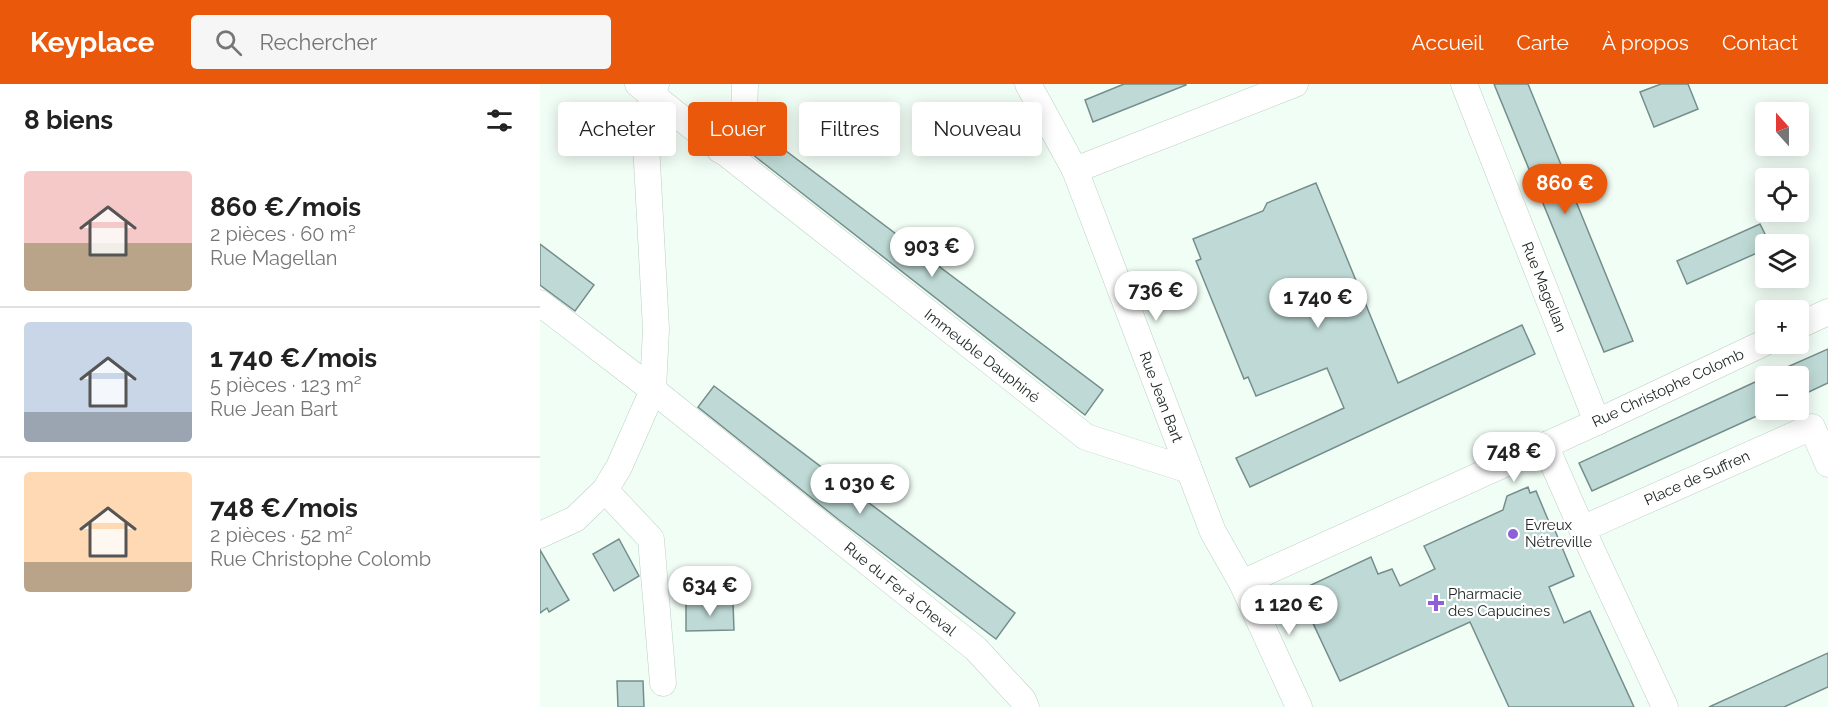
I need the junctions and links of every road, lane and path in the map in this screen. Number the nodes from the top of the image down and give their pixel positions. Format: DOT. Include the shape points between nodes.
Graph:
graph roads {
  1 [pos="745,84"];
  2 [pos="1028,84"];
  3 [pos="1295,84"];
  4 [pos="1464,84"];
  5 [pos="649,88"];
  6 [pos="744,102"];
  7 [pos="688,122"];
  8 [pos="728,156"];
  9 [pos="1075,170"];
  10 [pos="540,303"];
  11 [pos="1828,312"];
  12 [pos="1809,321"];
  13 [pos="1755,347"];
  14 [pos="653,390"];
  15 [pos="1597,422"];
  16 [pos="1820,423"];
  17 [pos="1545,445"];
  18 [pos="1828,464"];
  19 [pos="1189,470"];
  20 [pos="605,490"];
  21 [pos="1582,529"];
  22 [pos="540,535"];
  23 [pos="1242,582"];
  24 [pos="663,683"];
  25 [pos="1026,707"];
  26 [pos="1299,707"];
  27 [pos="1665,707"];
  1 -- 6 [label="street"];
  2 -- 9 [label="street, Rue Jean Bart"];
  3 -- 9 [label="street"];
  4 -- 15 [label="street, Rue Magellan"];
  5 -- 7 [label="street, Immeuble Dauphiné"];
  5 -- 14 [label="street" via="647,188 656,329"];
  8 -- 19 [label="street, Immeuble Dauphiné" via="1086,437"];
  9 -- 19 [label="street, Rue Jean Bart"];
  10 -- 14 [label="street, Rue du Fer à Cheval"];
  11 -- 12 [label="street"];
  13 -- 15 [label="street, Rue Christophe Colomb"];
  14 -- 20 [label="street" via="620,467"];
  14 -- 25 [label="street, Rue du Fer à Cheval" via="976,649"];
  15 -- 17 [label="street, Rue Christophe Colomb"];
  16 -- 18 [label="street, Place de Suffren"];
  16 -- 21 [label="street, Place de Suffren"];
  17 -- 21 [label="street"];
  17 -- 23 [label="street, Rue Christophe Colomb"];
  19 -- 23 [label="street, Rue Jean Bart" via="1213,532"];
  20 -- 22 [label="street" via="576,519"];
  20 -- 24 [label="street" via="651,539"];
  21 -- 27 [label="street"];
  23 -- 26 [label="street, Rue Jean Bart"];
}
